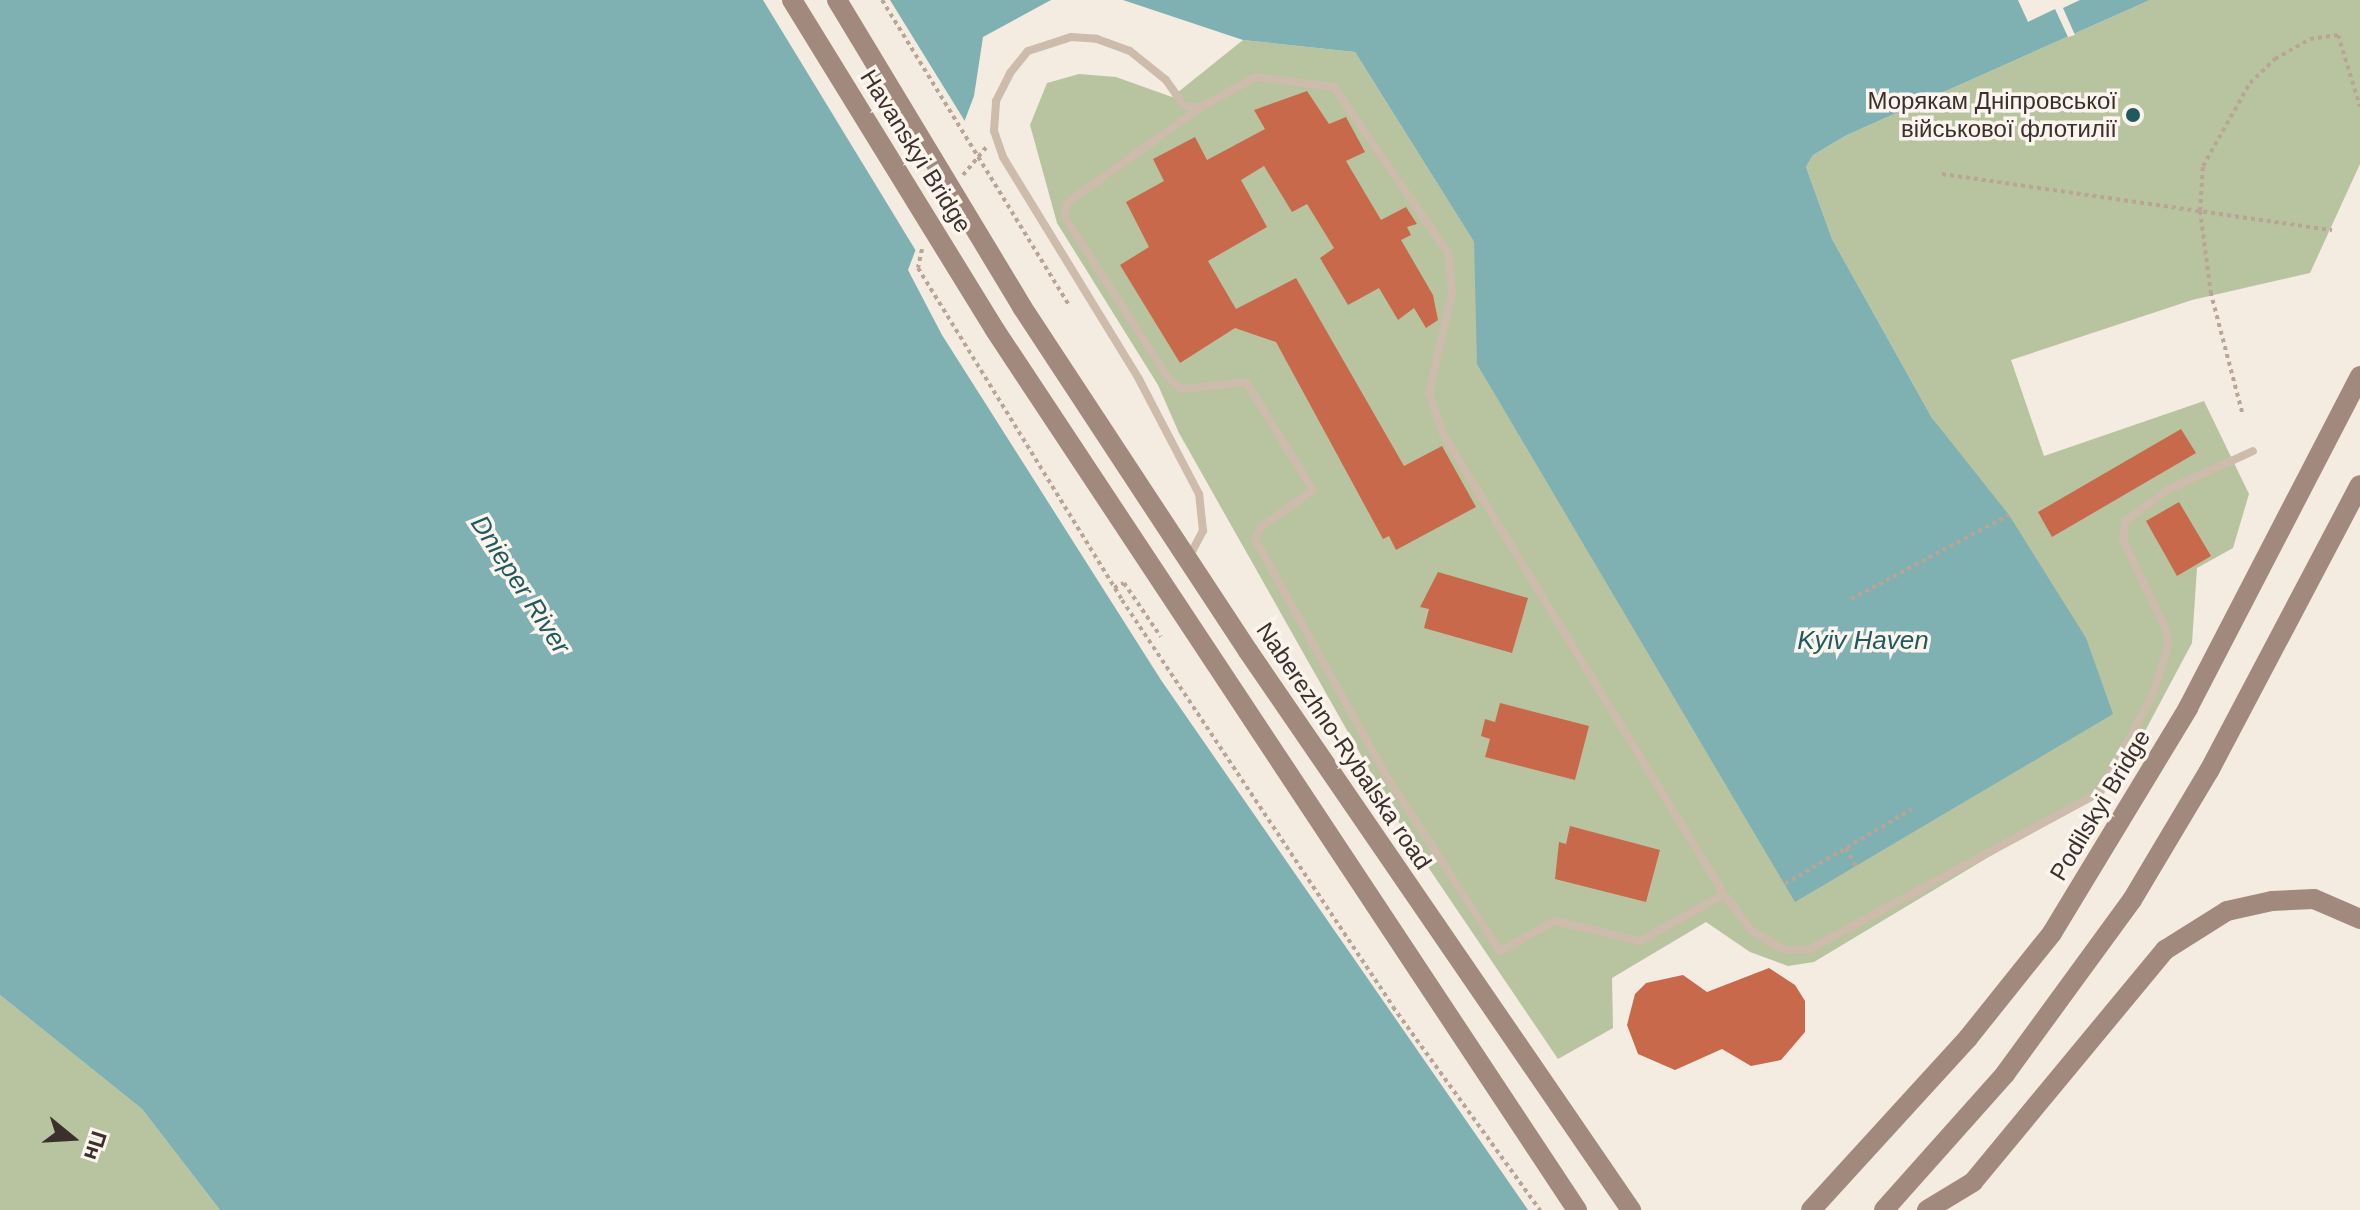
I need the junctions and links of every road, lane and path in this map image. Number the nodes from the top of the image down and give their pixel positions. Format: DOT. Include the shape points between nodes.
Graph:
graph roads {
  1 [pos="792,0"];
  2 [pos="837,0"];
  3 [pos="882,0"];
  4 [pos="1201,107"];
  5 [pos="2360,107"];
  6 [pos="1942,174"];
  7 [pos="2200,211"];
  8 [pos="2332,230"];
  9 [pos="918,257"];
  10 [pos="1069,305"];
  11 [pos="1022,307"];
  12 [pos="2360,376"];
  13 [pos="2242,412"];
  14 [pos="2253,451"];
  15 [pos="2360,485"];
  16 [pos="2009,515"];
  17 [pos="1188,559"];
  18 [pos="1114,588"];
  19 [pos="1851,599"];
  20 [pos="1161,637"];
  21 [pos="1912,809"];
  22 [pos="1846,848"];
  23 [pos="1856,867"];
  24 [pos="1785,884"];
  25 [pos="1724,894"];
  26 [pos="2360,919"];
  27 [pos="1540,1210"];
  28 [pos="1577,1210"];
  29 [pos="1631,1210"];
  30 [pos="1811,1210"];
  31 [pos="1884,1210"];
  32 [pos="1927,1210"];
  1 -- 28 [label="main road, Havanskyi Bridge" via="995,330"];
  2 -- 11 [label="main road, Havanskyi Bridge"];
  3 -- 10 [label="path"];
  4 -- 17 [label="lane" via="1184,106 1166,80 1130,51 1097,39 1071,37 1028,51 1000,92 994,117 1003,157 1147,392 1199,494 1203,531"];
  4 -- 25 [label="lane" via="1256,77 1334,87 1448,253 1452,292 1429,393 1443,434"];
  4 -- 25 [label="lane" via="1067,203 1064,216 1169,379 1182,389 1246,382 1313,490 1261,527 1255,539 1384,772 1500,951 1555,921 1640,941"];
  5 -- 7 [label="path" via="2338,35 2310,39 2275,59 2221,124 2203,166"];
  6 -- 7 [label="path"];
  7 -- 8 [label="path"];
  7 -- 13 [label="path" via="2211,294"];
  9 -- 18 [label="path" via="926,282"];
  11 -- 17 [label="main road, Naberezhno-Rybalska road"];
  12 -- 30 [label="main road, Podilskyi Bridge" via="2188,708 2052,933 1968,1038"];
  14 -- 25 [label="lane" via="2169,489 2125,521 2123,540 2166,630 2168,646 2153,694 2100,792 1810,949 1785,950 1762,939"];
  15 -- 31 [label="main road" via="2209,771 2132,900 2005,1074"];
  16 -- 19 [label="path"];
  17 -- 29 [label="main road, Naberezhno-Rybalska road"];
  18 -- 20 [label="path" via="1124,583"];
  18 -- 27 [label="path" via="1393,1007"];
  21 -- 22 [label="path"];
  22 -- 23 [label="path"];
  22 -- 24 [label="path"];
  26 -- 32 [label="main road" via="2314,899 2272,901 2227,911 2165,950 1973,1182"];
}
